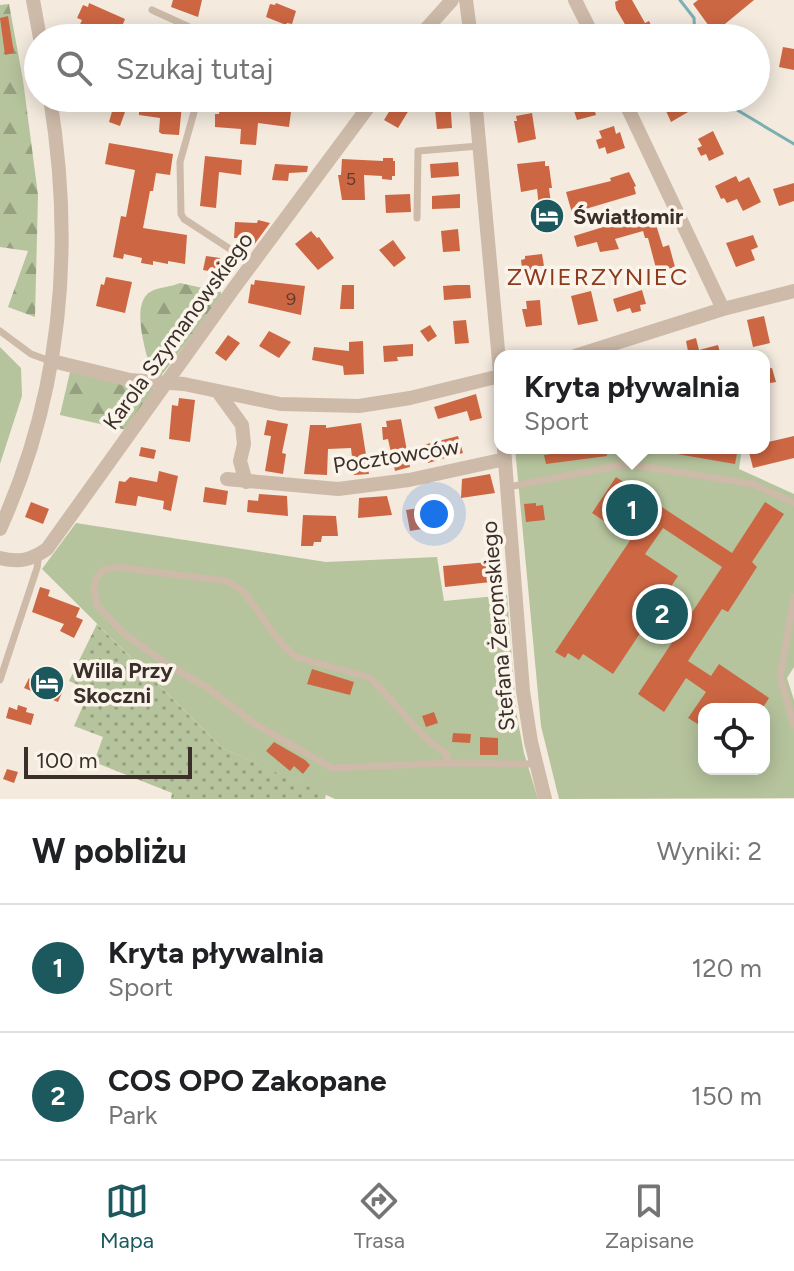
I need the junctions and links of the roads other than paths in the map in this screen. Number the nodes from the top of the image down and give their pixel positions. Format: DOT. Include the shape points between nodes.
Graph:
graph roads {
  1 [pos="33,0"];
  2 [pos="452,0"];
  3 [pos="466,0"];
  4 [pos="575,0"];
  5 [pos="152,10"];
  6 [pos="37,24"];
  7 [pos="183,24"];
  8 [pos="431,24"];
  9 [pos="469,24"];
  10 [pos="587,24"];
  11 [pos="52,112"];
  12 [pos="194,112"];
  13 [pos="365,112"];
  14 [pos="476,112"];
  15 [pos="630,112"];
  16 [pos="479,146"];
  17 [pos="417,218"];
  18 [pos="253,264"];
  19 [pos="794,291"];
  20 [pos="723,309"];
  21 [pos="0,331"];
  22 [pos="498,350"];
  23 [pos="594,350"];
  24 [pos="52,361"];
  25 [pos="494,376"];
  26 [pos="167,383"];
  27 [pos="218,392"];
  28 [pos="505,454"];
  29 [pos="227,479"];
  30 [pos="246,482"];
  31 [pos="507,488"];
  32 [pos="794,503"];
  33 [pos="0,529"];
  34 [pos="39,555"];
  35 [pos="0,558"];
  36 [pos="794,597"];
  37 [pos="0,680"];
  38 [pos="794,725"];
  39 [pos="447,763"];
  40 [pos="536,764"];
  41 [pos="545,799"];
  1 -- 6 [label="street"];
  2 -- 8 [label="street"];
  3 -- 9 [label="street"];
  4 -- 10 [label="street"];
  5 -- 7 [label="lane"];
  11 -- 24 [label="street" via="63,229"];
  12 -- 18 [label="lane" via="180,162 181,214"];
  13 -- 18 [label="street, Karola Szymanowskiego"];
  14 -- 16 [label="street"];
  15 -- 20 [label="street"];
  16 -- 17 [label="lane" via="418,151"];
  16 -- 22 [label="street"];
  18 -- 26 [label="street, Karola Szymanowskiego"];
  19 -- 20 [label="street"];
  20 -- 23 [label="street"];
  21 -- 24 [label="lane" via="31,354"];
  24 -- 26 [label="street" via="130,380"];
  24 -- 33 [label="street" via="34,439"];
  25 -- 27 [label="street" via="359,406 280,404"];
  26 -- 27 [label="street"];
  26 -- 34 [label="street, Karola Szymanowskiego"];
  27 -- 30 [label="street" via="242,425 240,461"];
  28 -- 30 [label="street, Pocztowców" via="409,480 338,489"];
  28 -- 31 [label="street, Stefana Żeromskiego"];
  29 -- 30 [label="street, Pocztowców"];
  31 -- 32 [label="lane" via="627,464 753,484"];
  31 -- 40 [label="street, Stefana Żeromskiego" via="523,691"];
  34 -- 35 [label="street"];
  34 -- 37 [label="lane"];
  36 -- 38 [label="lane" via="780,677"];
  39 -- 39 [label="lane" via="332,768 255,724 121,631 97,605 96,579 115,567 226,581 243,591 296,657 371,678 424,737 447,754"];
  39 -- 40 [label="lane"];
  40 -- 41 [label="street, Stefana Żeromskiego"];
}
